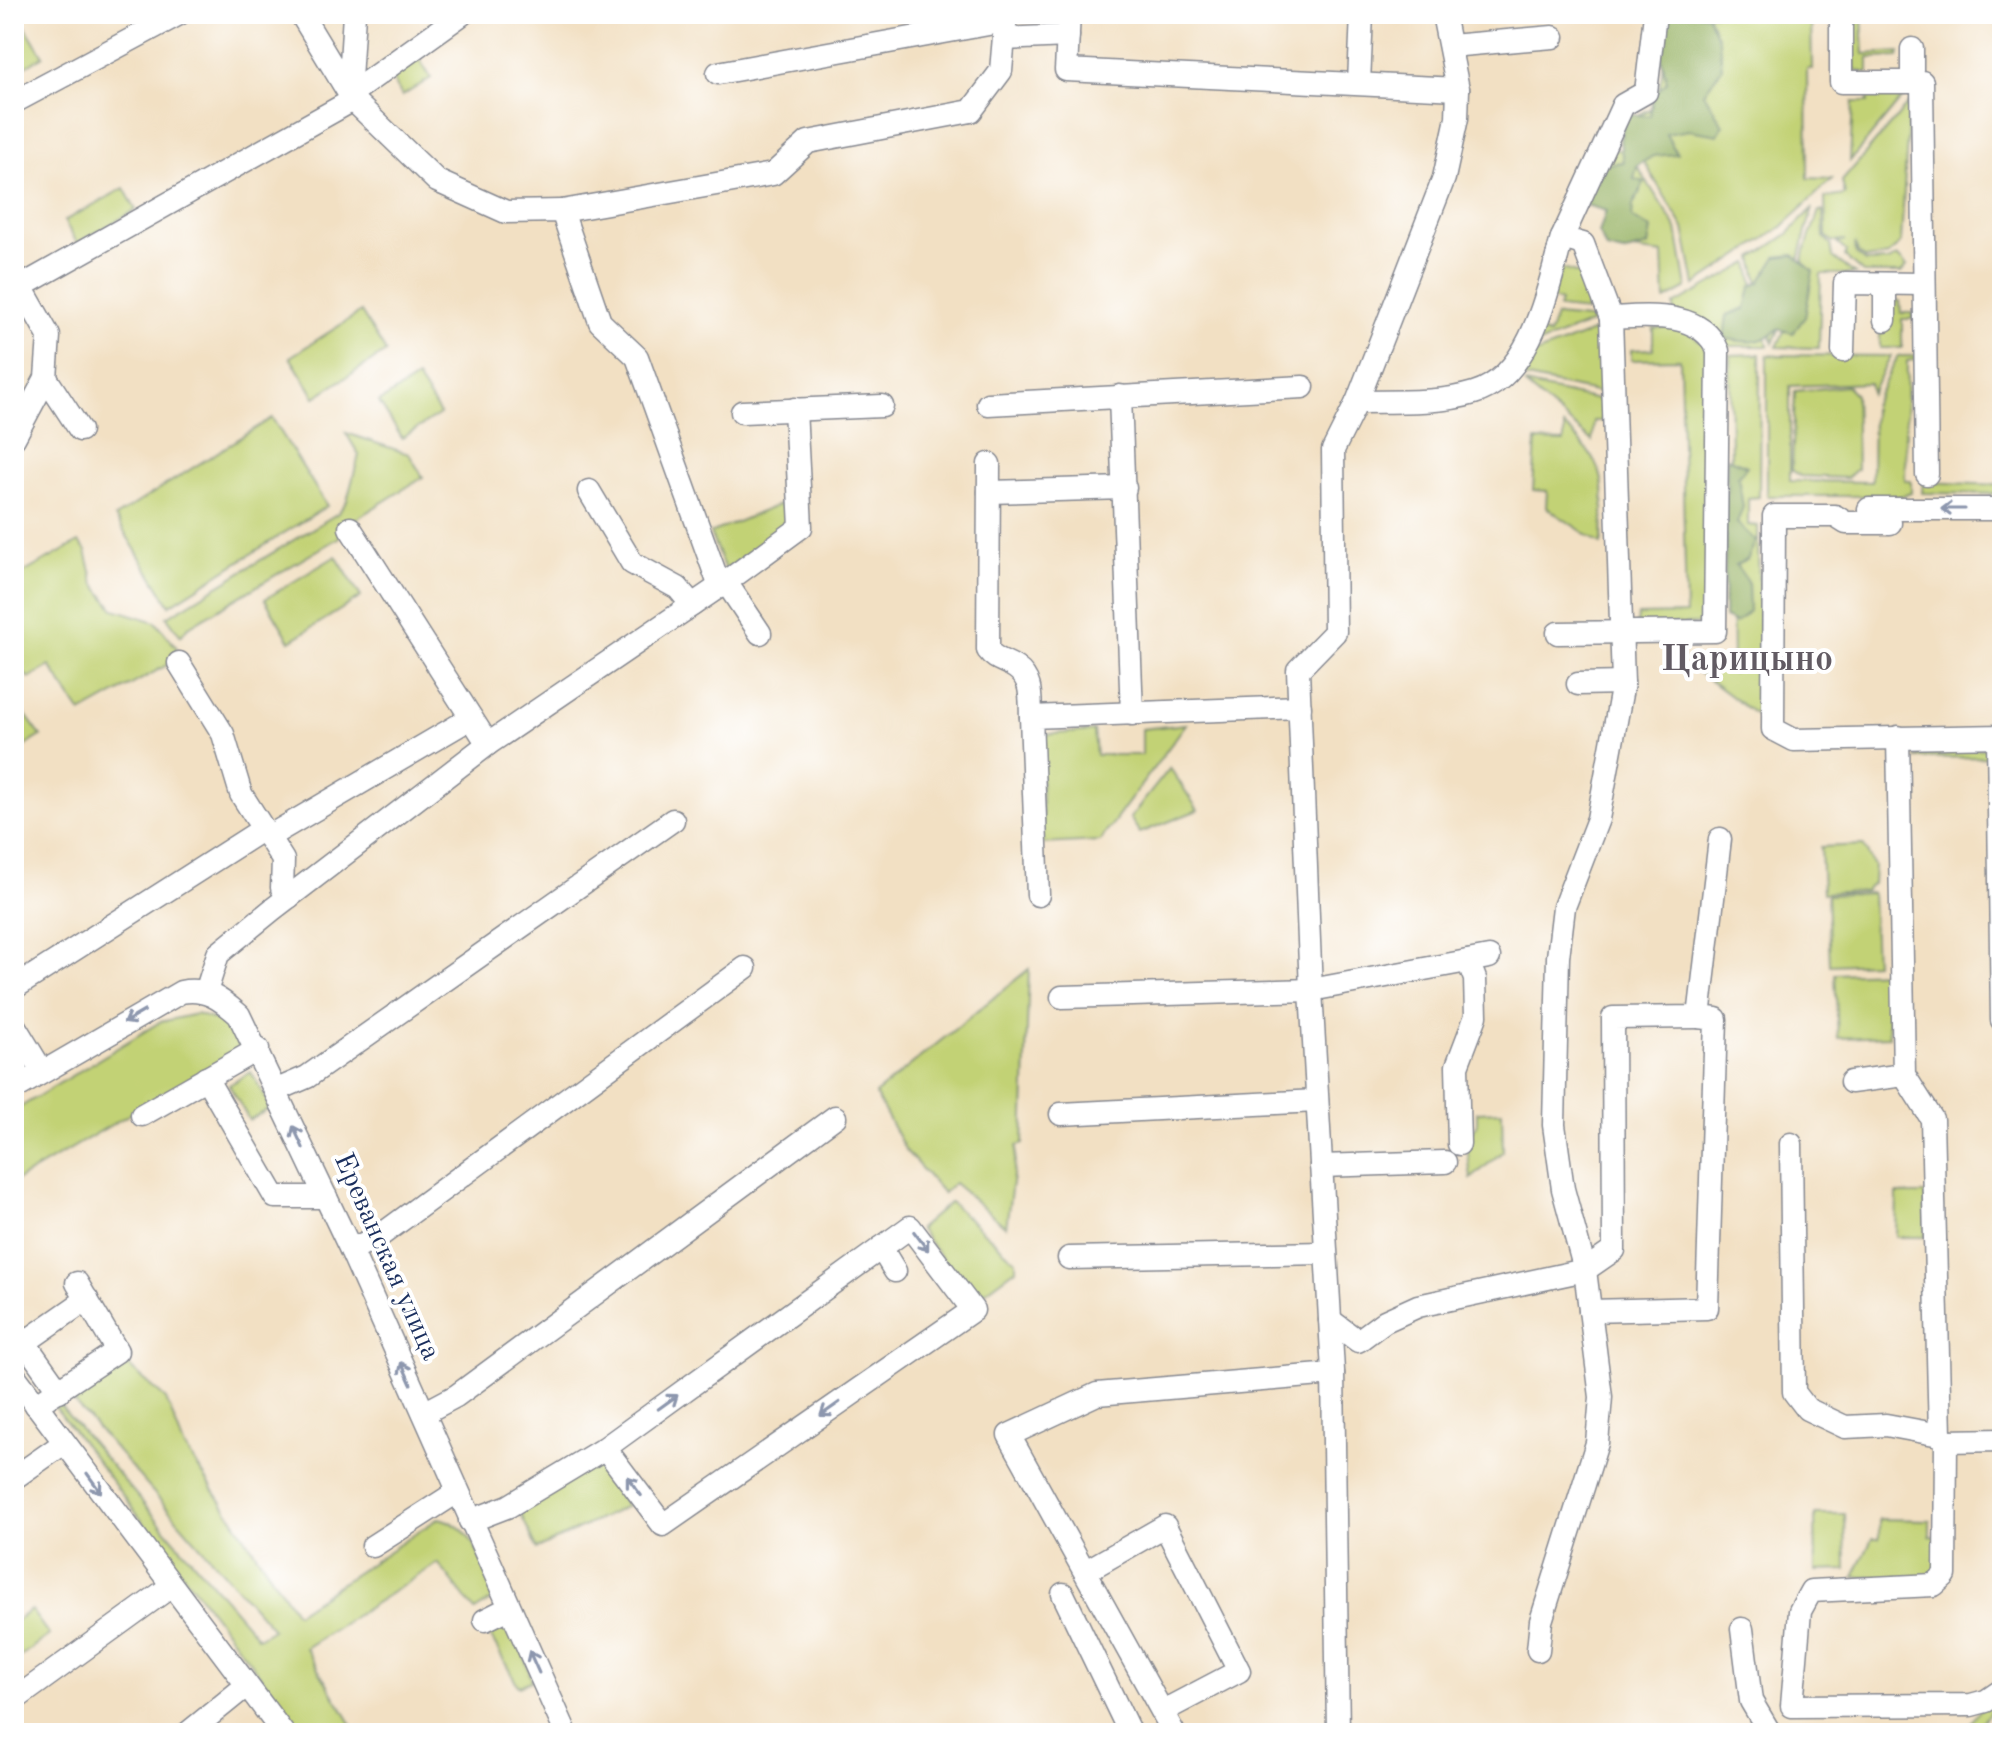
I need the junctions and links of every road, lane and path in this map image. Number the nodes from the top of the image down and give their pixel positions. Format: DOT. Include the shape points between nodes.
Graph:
graph roads {
  1 [pos="179,14"];
  2 [pos="301,14"];
  3 [pos="354,14"];
  4 [pos="462,14"];
  5 [pos="1362,14"];
  6 [pos="1443,14"];
  7 [pos="1655,14"];
  8 [pos="1841,14"];
  9 [pos="1005,25"];
  10 [pos="1069,25"];
  11 [pos="1553,37"];
  12 [pos="1450,46"];
  13 [pos="1912,49"];
  14 [pos="718,73"];
  15 [pos="1912,82"];
  16 [pos="1359,83"];
  17 [pos="1458,89"];
  18 [pos="351,98"];
  19 [pos="14,102"];
  20 [pos="562,211"];
  21 [pos="1562,238"];
  22 [pos="17,281"];
  23 [pos="1885,284"];
  24 [pos="1924,284"];
  25 [pos="1611,318"];
  26 [pos="1885,320"];
  27 [pos="1843,351"];
  28 [pos="46,378"];
  29 [pos="1303,387"];
  30 [pos="1120,396"];
  31 [pos="1357,402"];
  32 [pos="988,404"];
  33 [pos="882,406"];
  34 [pos="795,409"];
  35 [pos="742,412"];
  36 [pos="80,430"];
  37 [pos="14,438"];
  38 [pos="989,464"];
  39 [pos="1927,474"];
  40 [pos="1125,488"];
  41 [pos="589,491"];
  42 [pos="989,492"];
  43 [pos="2002,509"];
  44 [pos="1835,516"];
  45 [pos="1890,523"];
  46 [pos="350,528"];
  47 [pos="723,584"];
  48 [pos="692,605"];
  49 [pos="760,633"];
  50 [pos="1558,633"];
  51 [pos="1622,633"];
  52 [pos="179,663"];
  53 [pos="1623,683"];
  54 [pos="1578,684"];
  55 [pos="1300,707"];
  56 [pos="1132,714"];
  57 [pos="1031,717"];
  58 [pos="471,718"];
  59 [pos="1898,737"];
  60 [pos="2000,737"];
  61 [pos="488,744"];
  62 [pos="673,820"];
  63 [pos="265,833"];
  64 [pos="1720,839"];
  65 [pos="1038,895"];
  66 [pos="289,897"];
  67 [pos="745,968"];
  68 [pos="14,988"];
  69 [pos="1311,990"];
  70 [pos="206,992"];
  71 [pos="1062,997"];
  72 [pos="1699,1017"];
  73 [pos="2002,1020"];
  74 [pos="14,1025"];
  75 [pos="258,1049"];
  76 [pos="42,1071"];
  77 [pos="1904,1075"];
  78 [pos="206,1078"];
  79 [pos="1851,1082"];
  80 [pos="14,1089"];
  81 [pos="277,1090"];
  82 [pos="1317,1101"];
  83 [pos="1061,1114"];
  84 [pos="142,1115"];
  85 [pos="835,1117"];
  86 [pos="1459,1144"];
  87 [pos="1791,1144"];
  88 [pos="1445,1162"];
  89 [pos="1321,1166"];
  90 [pos="326,1197"];
  91 [pos="881,1248"];
  92 [pos="351,1250"];
  93 [pos="1325,1253"];
  94 [pos="1069,1258"];
  95 [pos="1585,1270"];
  96 [pos="895,1271"];
  97 [pos="1590,1311"];
  98 [pos="1330,1320"];
  99 [pos="1358,1341"];
  100 [pos="1333,1373"];
  101 [pos="14,1375"];
  102 [pos="59,1391"];
  103 [pos="36,1405"];
  104 [pos="424,1413"];
  105 [pos="1943,1438"];
  106 [pos="2002,1440"];
  107 [pos="64,1443"];
  108 [pos="605,1448"];
  109 [pos="14,1478"];
  110 [pos="457,1492"];
  111 [pos="470,1521"];
  112 [pos="373,1546"];
  113 [pos="1086,1571"];
  114 [pos="170,1587"];
  115 [pos="1063,1594"];
  116 [pos="509,1608"];
  117 [pos="485,1620"];
  118 [pos="1742,1629"];
  119 [pos="1538,1650"];
  120 [pos="246,1686"];
  121 [pos="2002,1690"];
  122 [pos="14,1700"];
  123 [pos="1792,1706"];
  124 [pos="1163,1711"];
  125 [pos="188,1733"];
  126 [pos="283,1733"];
  127 [pos="566,1733"];
  128 [pos="1130,1733"];
  129 [pos="1174,1733"];
  130 [pos="1338,1733"];
  131 [pos="1770,1733"];
  132 [pos="1781,1733"];
  1 -- 19 [label="street"];
  2 -- 18 [label="street"];
  3 -- 18 [label="street"];
  4 -- 18 [label="street"];
  5 -- 16 [label="street"];
  6 -- 12 [label="street"];
  7 -- 21 [label="street" via="1646,92 1623,105"];
  8 -- 15 [label="street" via="1841,82"];
  9 -- 10 [label="street"];
  9 -- 14 [label="street"];
  9 -- 20 [label="street" via="1001,71 971,111 808,142 773,174"];
  10 -- 16 [label="street" via="1066,70"];
  11 -- 12 [label="street"];
  12 -- 17 [label="street"];
  13 -- 15 [label="street"];
  15 -- 24 [label="street" via="1922,82"];
  16 -- 17 [label="street"];
  17 -- 31 [label="street" via="1444,178"];
  18 -- 20 [label="street" via="449,188 506,212"];
  18 -- 22 [label="street"];
  20 -- 47 [label="street" via="600,322 637,357"];
  21 -- 25 [label="street" via="1583,244"];
  21 -- 31 [label="street" via="1531,340 1493,385 1478,397"];
  22 -- 28 [label="street" via="49,336"];
  23 -- 24 [label="street"];
  23 -- 26 [label="street"];
  23 -- 27 [label="street" via="1845,283"];
  24 -- 39 [label="street"];
  25 -- 51 [label="street"];
  25 -- 51 [label="street" via="1659,316 1695,325 1706,331 1718,351 1715,631"];
  28 -- 36 [label="street"];
  28 -- 37 [label="street"];
  29 -- 30 [label="street"];
  30 -- 32 [label="street"];
  30 -- 40 [label="street"];
  31 -- 55 [label="street" via="1333,450 1335,632 1298,670"];
  33 -- 34 [label="street"];
  34 -- 35 [label="street"];
  34 -- 47 [label="street" via="801,527"];
  38 -- 42 [label="street"];
  40 -- 42 [label="street"];
  40 -- 56 [label="street"];
  41 -- 48 [label="street" via="632,563 678,588"];
  42 -- 57 [label="street" via="988,650 1029,683"];
  43 -- 44 [label="street, one-way" via="1844,509"];
  44 -- 45 [label="street" via="1846,523"];
  44 -- 59 [label="street" via="1774,516 1773,729 1794,740"];
  46 -- 58 [label="street"];
  47 -- 48 [label="street"];
  47 -- 49 [label="street"];
  48 -- 61 [label="street"];
  50 -- 51 [label="street"];
  51 -- 53 [label="street"];
  52 -- 63 [label="street" via="223,734 241,794"];
  53 -- 54 [label="street"];
  53 -- 95 [label="street" via="1598,819 1564,907 1558,957 1554,1125 1563,1189"];
  55 -- 56 [label="street"];
  55 -- 69 [label="street"];
  56 -- 57 [label="street"];
  57 -- 65 [label="street"];
  58 -- 61 [label="street"];
  58 -- 63 [label="street"];
  59 -- 60 [label="street"];
  59 -- 77 [label="street"];
  60 -- 73 [label="street"];
  61 -- 66 [label="street"];
  62 -- 81 [label="street" via="307,1077"];
  63 -- 66 [label="street" via="283,860 282,888"];
  63 -- 68 [label="street"];
  64 -- 72 [label="street"];
  66 -- 70 [label="street" via="218,954"];
  67 -- 92 [label="street" via="381,1235"];
  69 -- 71 [label="street"];
  69 -- 82 [label="street"];
  69 -- 86 [label="street" via="1479,959 1476,1016 1457,1066"];
  70 -- 75 [label="street, Ереванская улица" via="239,1015"];
  70 -- 76 [label="street, one-way" via="172,995"];
  72 -- 95 [label="street" via="1613,1018 1614,1250"];
  72 -- 97 [label="street" via="1716,1019 1707,1308"];
  74 -- 76 [label="street"];
  75 -- 78 [label="street"];
  75 -- 81 [label="street, Ереванская улица"];
  76 -- 80 [label="street"];
  77 -- 79 [label="street"];
  77 -- 105 [label="street" via="1932,1119"];
  78 -- 84 [label="street"];
  78 -- 90 [label="street" via="275,1197"];
  90 -- 81 [label="street, Ереванская улица, one-way"];
  82 -- 83 [label="street"];
  82 -- 89 [label="street"];
  85 -- 104 [label="street" via="456,1396"];
  87 -- 105 [label="street" via="1794,1392 1807,1409 1845,1427 1886,1425"];
  88 -- 89 [label="street"];
  89 -- 93 [label="street"];
  90 -- 92 [label="street, Ереванская улица"];
  91 -- 96 [label="street"];
  108 -- 91 [label="street, one-way"];
  91 -- 108 [label="street, one-way" via="910,1227 973,1310 663,1525"];
  104 -- 92 [label="street, Ереванская улица, one-way"];
  93 -- 94 [label="street"];
  93 -- 98 [label="street"];
  95 -- 97 [label="street"];
  95 -- 99 [label="street" via="1418,1306"];
  97 -- 119 [label="street" via="1601,1397 1597,1443 1541,1621"];
  98 -- 99 [label="street"];
  98 -- 100 [label="street"];
  99 -- 100 [label="street"];
  100 -- 113 [label="street" via="1097,1394 1009,1435"];
  100 -- 130 [label="street"];
  101 -- 103 [label="street"];
  102 -- 102 [label="street" via="22,1340 82,1291 117,1351"];
  102 -- 103 [label="street"];
  103 -- 107 [label="street"];
  104 -- 110 [label="street, Ереванская улица"];
  105 -- 106 [label="street"];
  105 -- 123 [label="street" via="1945,1575 1934,1585 1811,1591 1800,1611"];
  107 -- 109 [label="street"];
  107 -- 114 [label="street, one-way"];
  108 -- 111 [label="street" via="509,1506"];
  110 -- 111 [label="street, Ереванская улица"];
  110 -- 112 [label="street"];
  111 -- 116 [label="street, Ереванская улица"];
  113 -- 124 [label="street"];
  113 -- 124 [label="street" via="1165,1526 1239,1671"];
  114 -- 120 [label="street"];
  114 -- 122 [label="street"];
  115 -- 128 [label="street"];
  116 -- 117 [label="street"];
  127 -- 116 [label="street, Ереванская улица, one-way"];
  118 -- 131 [label="street" via="1751,1701"];
  120 -- 125 [label="street"];
  120 -- 126 [label="street"];
  121 -- 123 [label="street" via="1971,1705"];
  123 -- 132 [label="street"];
  124 -- 129 [label="street"];
}
